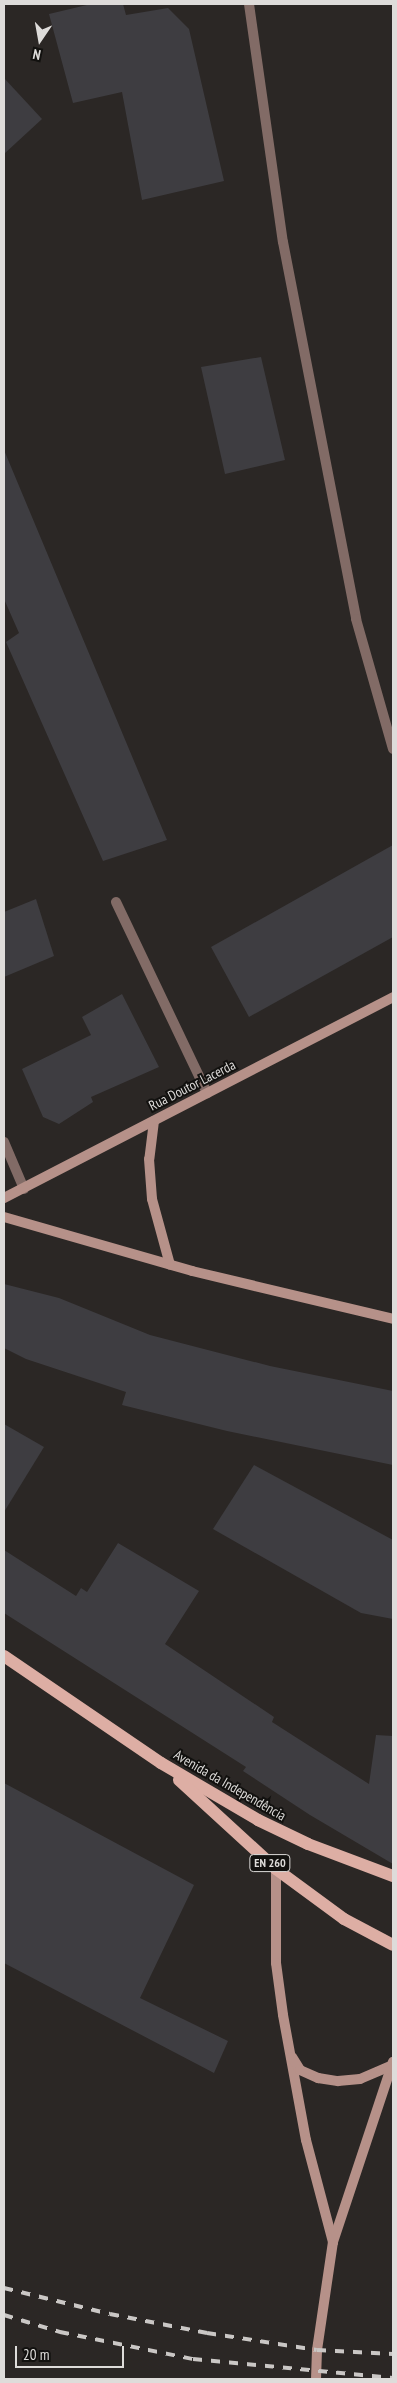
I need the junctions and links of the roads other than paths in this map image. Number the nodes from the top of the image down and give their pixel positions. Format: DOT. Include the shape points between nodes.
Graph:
graph roads {
  1 [pos="249,4"];
  2 [pos="393,748"];
  3 [pos="116,902"];
  4 [pos="393,997"];
  5 [pos="207,1093"];
  6 [pos="154,1121"];
  7 [pos="4,1142"];
  8 [pos="24,1189"];
  9 [pos="4,1198"];
  10 [pos="4,1217"];
  11 [pos="170,1265"];
  12 [pos="393,1318"];
  13 [pos="4,1656"];
  14 [pos="161,1763"];
  15 [pos="276,1869"];
  16 [pos="393,1876"];
  17 [pos="393,1946"];
  18 [pos="289,2052"];
  19 [pos="392,2064"];
  20 [pos="333,2242"];
  21 [pos="316,2379"];
  1 -- 2 [label="street" via="283,242 343,552 356,619"];
  3 -- 5 [label="street"];
  4 -- 5 [label="main road, Rua Doutor Lacerda"];
  5 -- 6 [label="main road, Rua Doutor Lacerda"];
  6 -- 8 [label="main road, Rua Doutor Lacerda"];
  6 -- 11 [label="main road" via="149,1159 152,1199"];
  7 -- 8 [label="street"];
  8 -- 9 [label="main road, Rua Doutor Lacerda"];
  10 -- 11 [label="main road"];
  11 -- 12 [label="main road"];
  13 -- 14 [label="main road, EN 260"];
  14 -- 15 [label="main road, Avenida da Independência / EN 260"];
  14 -- 16 [label="main road, Avenida da Independência / EN 260" via="258,1820 308,1844"];
  15 -- 17 [label="main road, Avenida da Independência / EN 260" via="344,1919"];
  15 -- 18 [label="main road" via="276,1963"];
  18 -- 19 [label="main road" via="300,2070 338,2082 360,2079"];
  18 -- 20 [label="main road"];
  19 -- 20 [label="main road"];
  20 -- 21 [label="main road" via="317,2350"];
}
